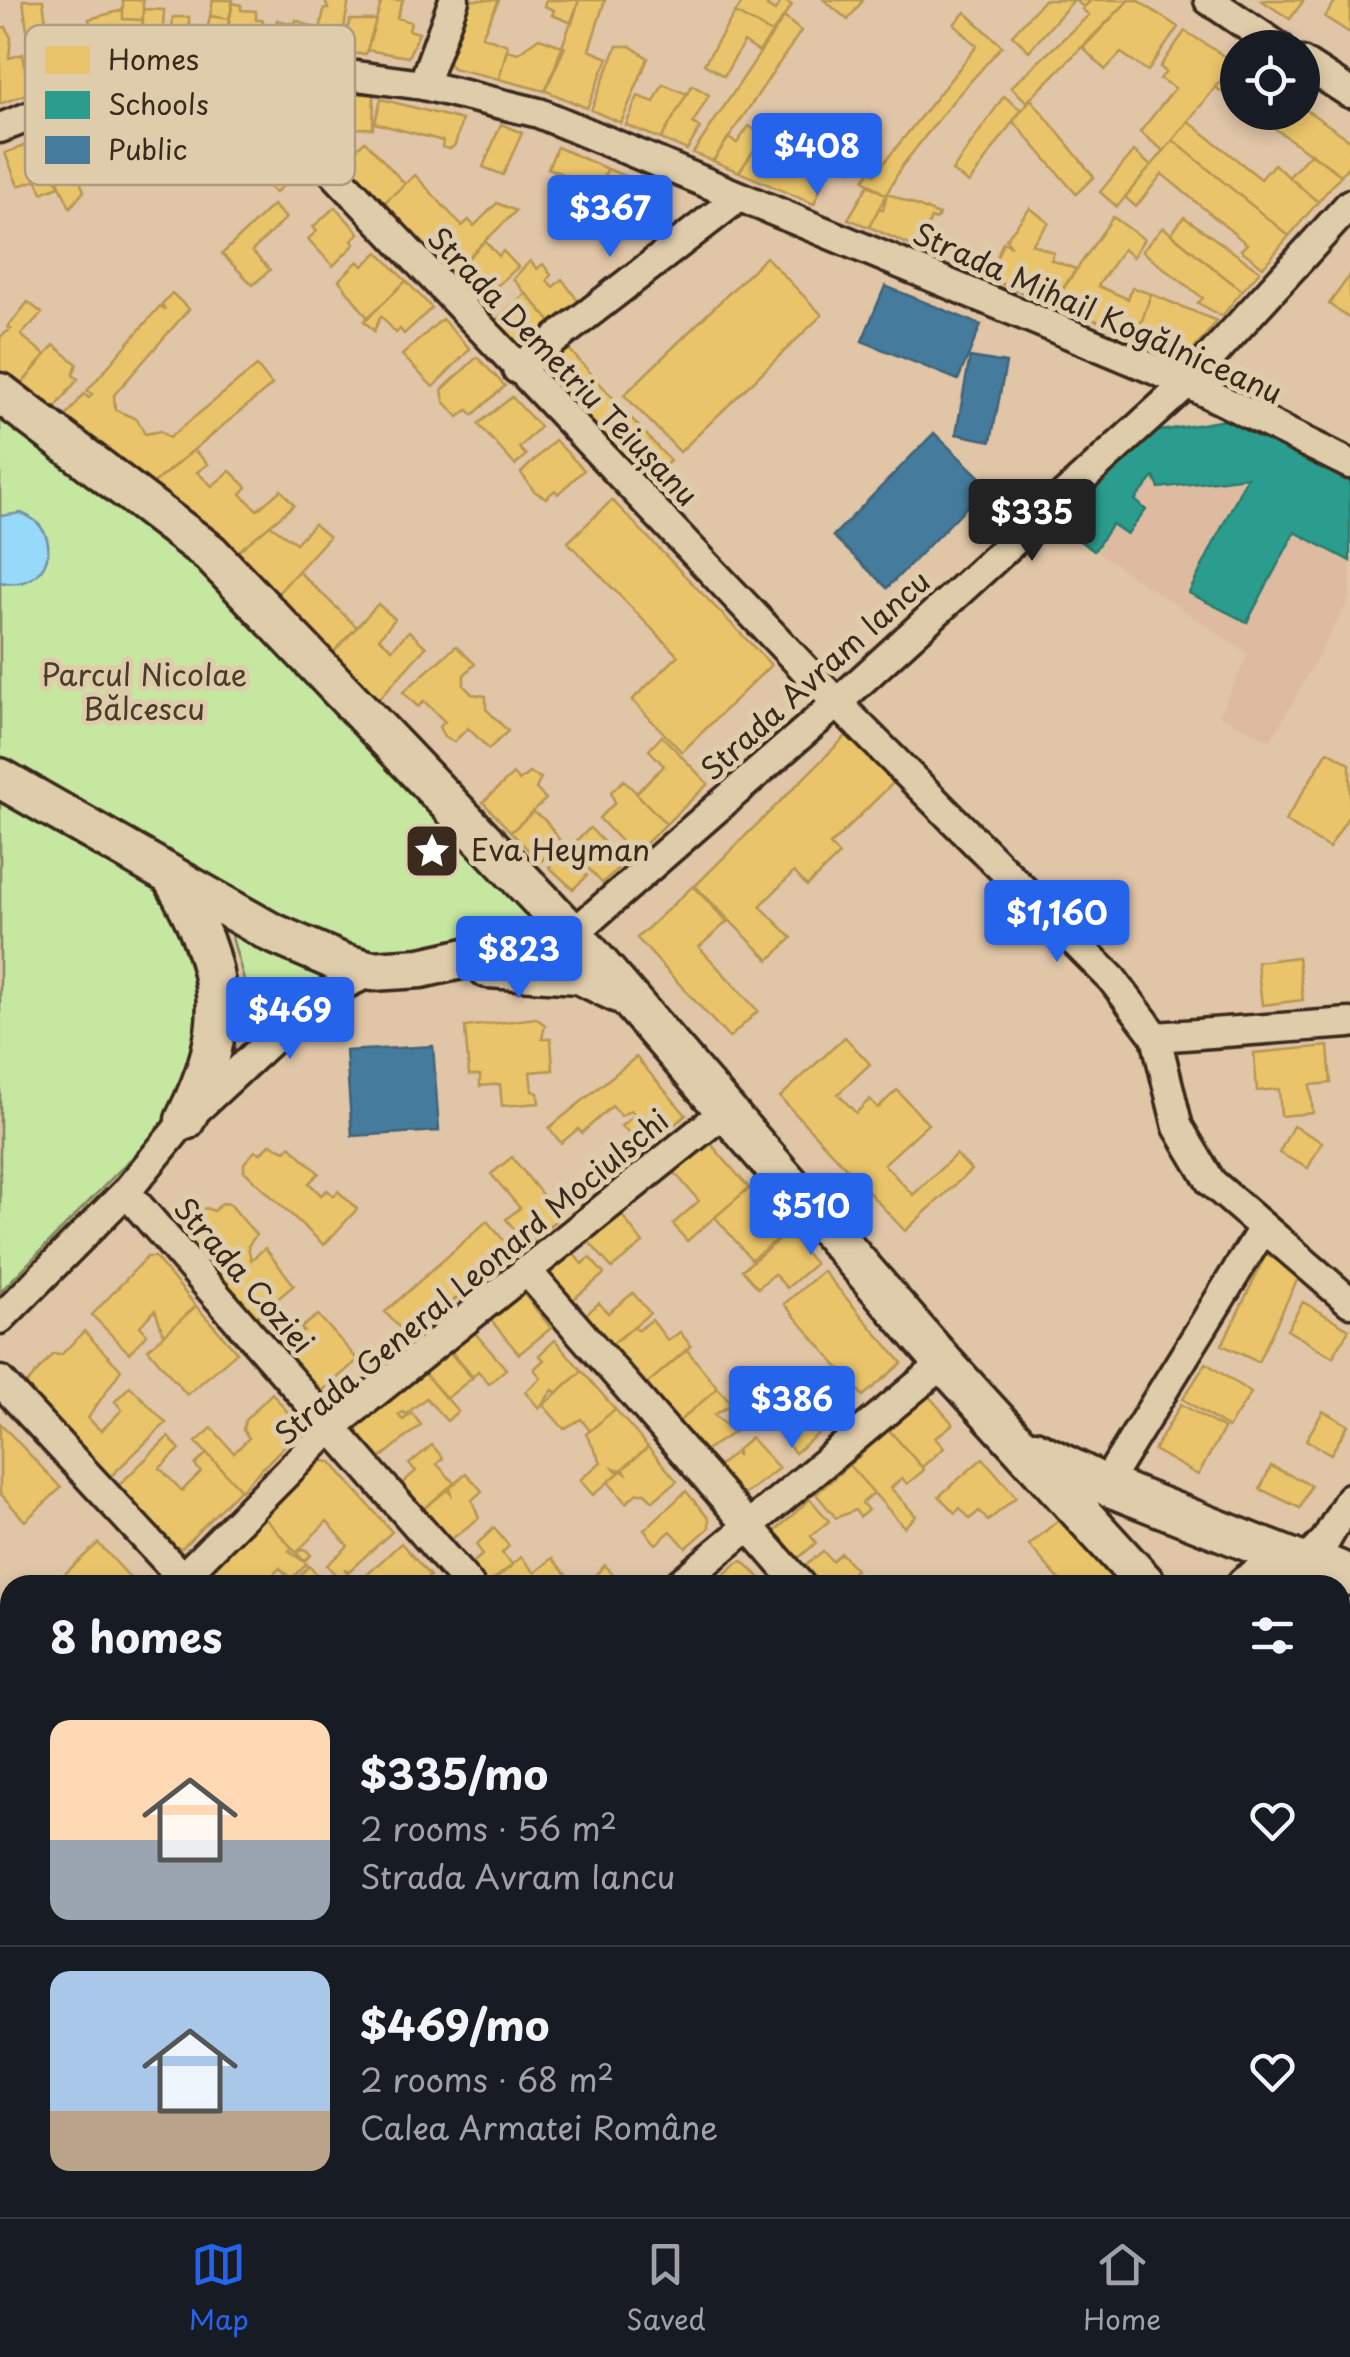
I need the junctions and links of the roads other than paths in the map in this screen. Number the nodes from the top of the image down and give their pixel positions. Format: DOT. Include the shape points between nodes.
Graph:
graph roads {
  1 [pos="454,0"];
  2 [pos="1208,0"];
  3 [pos="1253,30"];
  4 [pos="1320,74"];
  5 [pos="355,76"];
  6 [pos="422,85"];
  7 [pos="1350,94"];
  8 [pos="25,118"];
  9 [pos="0,128"];
  10 [pos="344,185"];
  11 [pos="739,196"];
  12 [pos="1350,204"];
  13 [pos="517,369"];
  14 [pos="1188,382"];
  15 [pos="0,393"];
  16 [pos="1350,464"];
  17 [pos="838,702"];
  18 [pos="0,778"];
  19 [pos="170,875"];
  20 [pos="573,934"];
  21 [pos="421,968"];
  22 [pos="372,971"];
  23 [pos="628,1000"];
  24 [pos="1350,1023"];
  25 [pos="1156,1037"];
  26 [pos="728,1109"];
  27 [pos="185,1120"];
  28 [pos="126,1192"];
  29 [pos="1262,1230"];
  30 [pos="526,1270"];
  31 [pos="1350,1302"];
  32 [pos="0,1319"];
  33 [pos="944,1363"];
  34 [pos="0,1381"];
  35 [pos="332,1427"];
  36 [pos="1010,1436"];
  37 [pos="1105,1485"];
  38 [pos="1350,1498"];
  39 [pos="747,1524"];
  40 [pos="1300,1559"];
  41 [pos="175,1575"];
  42 [pos="190,1575"];
  43 [pos="460,1575"];
  44 [pos="689,1575"];
  45 [pos="791,1575"];
  46 [pos="1138,1575"];
  47 [pos="1267,1575"];
  48 [pos="1347,1575"];
  1 -- 6 [label="street"];
  2 -- 3 [label="street"];
  4 -- 7 [label="street"];
  5 -- 6 [label="street, Strada Mihail Kogălniceanu"];
  6 -- 11 [label="street, Strada Mihail Kogălniceanu" via="539,113"];
  8 -- 9 [label="street, Strada Mihail Kogălniceanu"];
  10 -- 13 [label="street, Strada Demetriu Teiușanu"];
  11 -- 13 [label="street"];
  11 -- 14 [label="street, Strada Mihail Kogălniceanu"];
  12 -- 14 [label="street, Strada Avram Iancu"];
  13 -- 17 [label="street, Strada Demetriu Teiușanu"];
  14 -- 16 [label="street, Strada Mihail Kogălniceanu"];
  14 -- 17 [label="street, Strada Avram Iancu"];
  15 -- 20 [label="main road" via="210,553"];
  17 -- 20 [label="street, Strada Avram Iancu"];
  17 -- 25 [label="street, Strada Demetriu Teiușanu" via="1112,979"];
  18 -- 19 [label="main road"];
  19 -- 22 [label="main road" via="310,952"];
  19 -- 27 [label="main road" via="202,928 218,1016 209,1072"];
  20 -- 21 [label="main road"];
  20 -- 23 [label="main road"];
  21 -- 22 [label="main road"];
  21 -- 23 [label="main road" via="580,974"];
  22 -- 27 [label="street" via="333,990 280,1032"];
  23 -- 26 [label="main road"];
  24 -- 25 [label="street"];
  25 -- 29 [label="street" via="1178,1127 1211,1182"];
  26 -- 30 [label="street, Strada General Leonard Mociulschi"];
  26 -- 33 [label="main road"];
  27 -- 28 [label="street"];
  28 -- 32 [label="street"];
  28 -- 35 [label="street, Strada Coziei"];
  29 -- 31 [label="street"];
  29 -- 37 [label="street"];
  30 -- 35 [label="street, Strada General Leonard Mociulschi"];
  30 -- 39 [label="street"];
  33 -- 36 [label="main road"];
  33 -- 39 [label="street"];
  34 -- 41 [label="street"];
  35 -- 42 [label="street, Strada General Leonard Mociulschi"];
  35 -- 43 [label="street, Strada Coziei"];
  36 -- 37 [label="main road"];
  36 -- 46 [label="main road"];
  37 -- 40 [label="main road"];
  38 -- 40 [label="street" via="1326,1540"];
  39 -- 44 [label="street"];
  39 -- 45 [label="street"];
  40 -- 47 [label="main road"];
  40 -- 48 [label="main road"];
}
